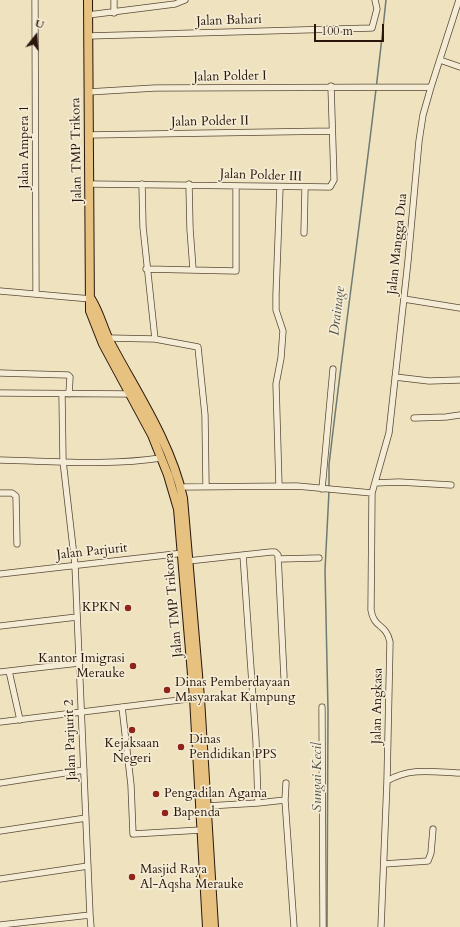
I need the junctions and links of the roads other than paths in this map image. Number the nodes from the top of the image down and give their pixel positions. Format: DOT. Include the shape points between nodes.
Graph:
graph roads {
  1 [pos="35,0"];
  2 [pos="88,0"];
  3 [pos="114,0"];
  4 [pos="185,0"];
  5 [pos="375,0"];
  6 [pos="459,0"];
  7 [pos="114,13"];
  8 [pos="88,15"];
  9 [pos="88,36"];
  10 [pos="440,60"];
  11 [pos="460,67"];
  12 [pos="331,86"];
  13 [pos="431,87"];
  14 [pos="88,92"];
  15 [pos="332,131"];
  16 [pos="88,135"];
  17 [pos="89,184"];
  18 [pos="142,184"];
  19 [pos="189,184"];
  20 [pos="236,186"];
  21 [pos="280,187"];
  22 [pos="304,188"];
  23 [pos="304,233"];
  24 [pos="146,269"];
  25 [pos="193,269"];
  26 [pos="0,291"];
  27 [pos="36,293"];
  28 [pos="92,299"];
  29 [pos="404,299"];
  30 [pos="460,308"];
  31 [pos="108,338"];
  32 [pos="155,339"];
  33 [pos="333,369"];
  34 [pos="0,373"];
  35 [pos="395,377"];
  36 [pos="460,380"];
  37 [pos="0,394"];
  38 [pos="62,394"];
  39 [pos="70,394"];
  40 [pos="133,394"];
  41 [pos="460,416"];
  42 [pos="414,418"];
  43 [pos="161,458"];
  44 [pos="0,460"];
  45 [pos="63,461"];
  46 [pos="375,483"];
  47 [pos="451,485"];
  48 [pos="180,486"];
  49 [pos="206,486"];
  50 [pos="279,486"];
  51 [pos="324,489"];
  52 [pos="0,493"];
  53 [pos="372,493"];
  54 [pos="17,544"];
  55 [pos="243,555"];
  56 [pos="186,556"];
  57 [pos="278,558"];
  58 [pos="319,558"];
  59 [pos="75,565"];
  60 [pos="0,574"];
  61 [pos="77,617"];
  62 [pos="0,626"];
  63 [pos="79,663"];
  64 [pos="9,671"];
  65 [pos="0,672"];
  66 [pos="284,677"];
  67 [pos="197,698"];
  68 [pos="122,707"];
  69 [pos="322,707"];
  70 [pos="81,713"];
  71 [pos="20,720"];
  72 [pos="0,722"];
  73 [pos="84,770"];
  74 [pos="460,773"];
  75 [pos="387,781"];
  76 [pos="0,783"];
  77 [pos="286,783"];
  78 [pos="285,800"];
  79 [pos="258,803"];
  80 [pos="207,806"];
  81 [pos="86,818"];
  82 [pos="204,820"];
  83 [pos="433,829"];
  84 [pos="201,830"];
  85 [pos="0,831"];
  86 [pos="384,864"];
  87 [pos="88,866"];
  88 [pos="0,879"];
  89 [pos="90,915"];
  90 [pos="0,926"];
  91 [pos="92,927"];
  92 [pos="207,927"];
  93 [pos="214,927"];
  94 [pos="294,927"];
  95 [pos="323,927"];
  96 [pos="381,927"];
  1 -- 27 [label="street, Jalan Ampera 1"];
  2 -- 8 [label="highway, Jalan TMP Trikora"];
  3 -- 7 [label="street"];
  4 -- 7 [label="street" via="175,4"];
  5 -- 9 [label="street, Jalan Bahari" via="377,9 372,28"];
  6 -- 10 [label="street, Jalan Mangga Dua"];
  7 -- 8 [label="street"];
  8 -- 9 [label="highway, Jalan TMP Trikora"];
  9 -- 14 [label="highway, Jalan TMP Trikora"];
  10 -- 11 [label="street"];
  10 -- 13 [label="street, Jalan Mangga Dua"];
  12 -- 13 [label="street, Jalan Polder I"];
  12 -- 14 [label="street, Jalan Polder I" via="122,89"];
  12 -- 15 [label="street, Jalan Polder III"];
  13 -- 29 [label="street, Jalan Mangga Dua" via="419,141"];
  14 -- 16 [label="highway, Jalan TMP Trikora"];
  15 -- 16 [label="street, Jalan Polder II"];
  15 -- 22 [label="street, Jalan Polder III" via="332,185 325,188"];
  16 -- 17 [label="highway, Jalan TMP Trikora"];
  17 -- 18 [label="street, Jalan Polder III"];
  17 -- 28 [label="highway, Jalan TMP Trikora"];
  18 -- 19 [label="street, Jalan Polder III"];
  18 -- 24 [label="street"];
  19 -- 20 [label="street, Jalan Polder III"];
  19 -- 25 [label="street"];
  20 -- 21 [label="street, Jalan Polder III"];
  20 -- 25 [label="street" via="236,271"];
  21 -- 22 [label="street, Jalan Polder III"];
  21 -- 50 [label="street" via="276,294 277,316 283,331 276,384"];
  22 -- 23 [label="street"];
  24 -- 25 [label="street"];
  24 -- 32 [label="street"];
  26 -- 27 [label="street"];
  27 -- 28 [label="street"];
  28 -- 31 [label="highway, Jalan TMP Trikora"];
  28 -- 40 [label="highway, Jalan TMP Trikora" via="90,311 96,329"];
  29 -- 30 [label="street"];
  29 -- 35 [label="street, Jalan Mangga Dua"];
  31 -- 32 [label="street"];
  31 -- 40 [label="highway, Jalan TMP Trikora"];
  32 -- 49 [label="street" via="194,345 199,350 205,415"];
  33 -- 51 [label="street"];
  34 -- 39 [label="street" via="68,375"];
  35 -- 36 [label="street" via="429,381"];
  35 -- 46 [label="street, Jalan Mangga Dua" via="389,433"];
  37 -- 38 [label="street"];
  38 -- 39 [label="street"];
  38 -- 45 [label="street, Jalan Parjurit 2"];
  39 -- 40 [label="street"];
  40 -- 43 [label="highway, Jalan TMP Trikora"];
  40 -- 48 [label="highway, Jalan TMP Trikora" via="161,438"];
  41 -- 42 [label="street"];
  43 -- 45 [label="street" via="123,462"];
  43 -- 56 [label="highway, Jalan TMP Trikora" via="173,489"];
  44 -- 45 [label="street"];
  45 -- 59 [label="street, Jalan Parjurit 2"];
  46 -- 47 [label="street"];
  46 -- 53 [label="street, Jalan Mangga Dua"];
  48 -- 49 [label="street"];
  48 -- 56 [label="highway, Jalan TMP Trikora" via="185,515"];
  49 -- 50 [label="street"];
  50 -- 51 [label="street"];
  51 -- 53 [label="street"];
  52 -- 54 [label="street" via="12,493 16,496"];
  53 -- 75 [label="street, Jalan Angkasa" via="371,610 374,622 386,630 390,642"];
  55 -- 56 [label="street, Jalan Parjurit"];
  55 -- 57 [label="street, Jalan Parjurit" via="275,552"];
  55 -- 79 [label="street"];
  56 -- 59 [label="street, Jalan Parjurit"];
  56 -- 67 [label="highway, Jalan TMP Trikora"];
  56 -- 67 [label="highway, Jalan TMP Trikora"];
  57 -- 58 [label="street"];
  57 -- 66 [label="street"];
  59 -- 60 [label="street, Jalan Parjurit"];
  59 -- 61 [label="street, Jalan Parjurit 2"];
  61 -- 62 [label="street"];
  61 -- 63 [label="street, Jalan Parjurit 2"];
  63 -- 64 [label="street"];
  63 -- 70 [label="street, Jalan Parjurit 2"];
  64 -- 65 [label="street"];
  64 -- 71 [label="street"];
  67 -- 68 [label="street"];
  67 -- 80 [label="highway, Jalan TMP Trikora"];
  67 -- 82 [label="highway, Jalan TMP Trikora"];
  68 -- 70 [label="street"];
  68 -- 84 [label="street" via="131,785 133,834"];
  69 -- 95 [label="street"];
  70 -- 71 [label="street"];
  70 -- 73 [label="street, Jalan Parjurit 2"];
  71 -- 72 [label="street"];
  73 -- 76 [label="street"];
  73 -- 81 [label="street, Jalan Parjurit 2"];
  74 -- 75 [label="street" via="415,771 398,774"];
  75 -- 86 [label="street, Jalan Angkasa"];
  77 -- 78 [label="street"];
  78 -- 79 [label="street"];
  78 -- 94 [label="street"];
  79 -- 80 [label="street"];
  80 -- 82 [label="highway, Jalan TMP Trikora"];
  81 -- 85 [label="street"];
  81 -- 87 [label="street, Jalan Parjurit 2"];
  82 -- 84 [label="highway, Jalan TMP Trikora"];
  82 -- 93 [label="highway, Jalan TMP Trikora"];
  83 -- 86 [label="street" via="428,861"];
  84 -- 92 [label="highway, Jalan TMP Trikora"];
  86 -- 96 [label="street, Jalan Angkasa"];
  87 -- 88 [label="street"];
  87 -- 89 [label="street, Jalan Parjurit 2"];
  89 -- 90 [label="street"];
  89 -- 91 [label="street, Jalan Parjurit 2"];
}
